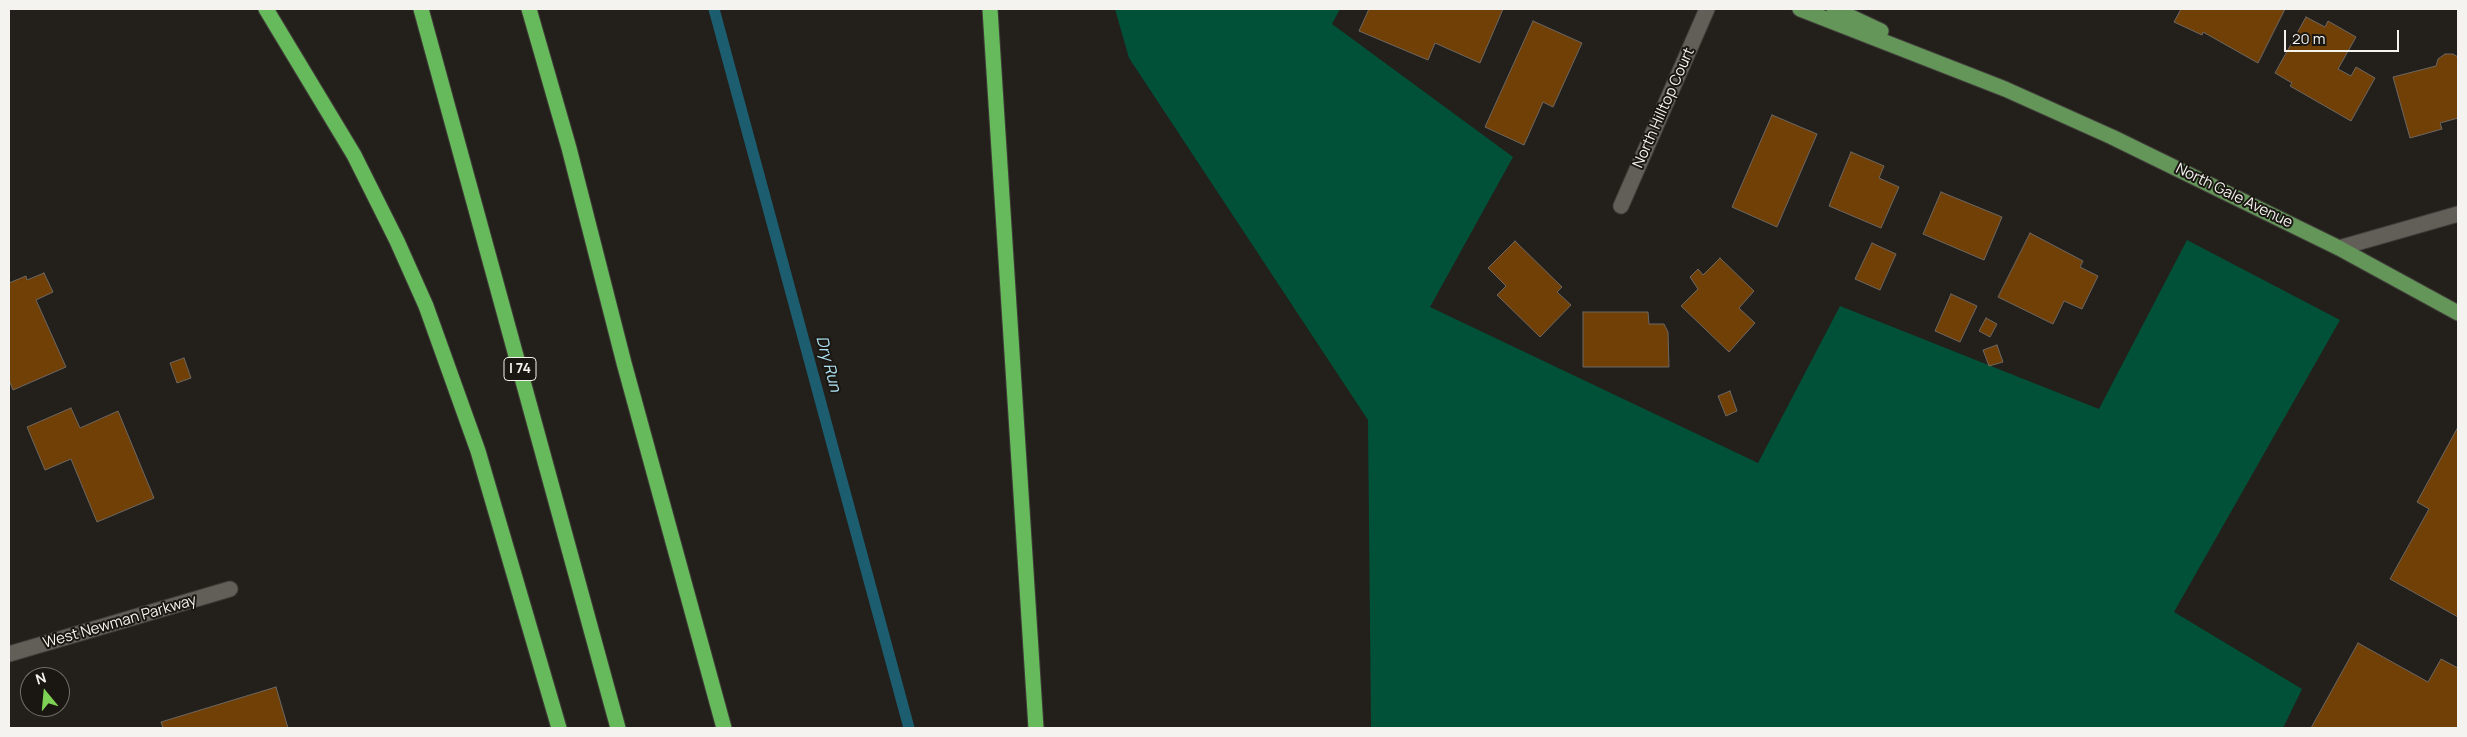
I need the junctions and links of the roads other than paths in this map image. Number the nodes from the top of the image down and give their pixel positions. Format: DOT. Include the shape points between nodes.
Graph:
graph roads {
  1 [pos="266,9"];
  2 [pos="421,9"];
  3 [pos="529,9"];
  4 [pos="990,9"];
  5 [pos="1707,9"];
  6 [pos="1800,9"];
  7 [pos="1834,9"];
  8 [pos="2005,89"];
  9 [pos="1621,206"];
  10 [pos="2458,214"];
  11 [pos="2339,248"];
  12 [pos="2458,313"];
  13 [pos="230,589"];
  14 [pos="9,654"];
  15 [pos="559,728"];
  16 [pos="618,728"];
  17 [pos="724,728"];
  18 [pos="1036,728"];
  1 -- 15 [label="highway" via="354,155 426,306 478,451"];
  2 -- 16 [label="highway, I 74"];
  3 -- 17 [label="highway"];
  4 -- 18 [label="highway"];
  5 -- 9 [label="street, North Hilltop Court"];
  6 -- 8 [label="main road, North Gale Avenue"];
  7 -- 8 [label="main road, North Gale Avenue"];
  8 -- 11 [label="main road, North Gale Avenue" via="2112,137"];
  10 -- 11 [label="street"];
  11 -- 12 [label="main road, North Gale Avenue"];
  13 -- 14 [label="street, West Newman Parkway"];
}
